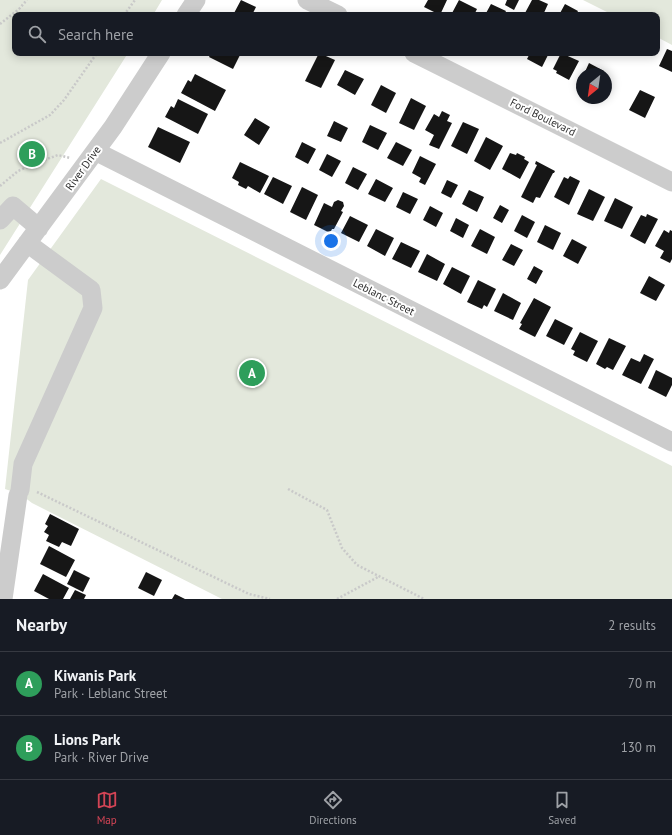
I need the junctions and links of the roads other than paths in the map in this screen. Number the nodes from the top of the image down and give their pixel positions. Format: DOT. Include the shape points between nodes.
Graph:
graph roads {
  1 [pos="196,0"];
  2 [pos="307,0"];
  3 [pos="188,12"];
  4 [pos="332,12"];
  5 [pos="159,56"];
  6 [pos="420,56"];
  7 [pos="95,151"];
  8 [pos="672,182"];
  9 [pos="0,220"];
  10 [pos="39,228"];
  11 [pos="27,243"];
  12 [pos="0,280"];
  13 [pos="672,442"];
  14 [pos="3,599"];
  1 -- 3 [label="street"];
  2 -- 4 [label="street"];
  5 -- 7 [label="street, River Drive"];
  6 -- 8 [label="street, Ford Boulevard"];
  7 -- 10 [label="street, River Drive"];
  7 -- 13 [label="street, Leblanc Street"];
  9 -- 10 [label="street" via="13,206"];
  10 -- 11 [label="street, River Drive"];
  11 -- 12 [label="street, River Drive"];
  11 -- 14 [label="street" via="91,290 93,308 23,464"];
}
